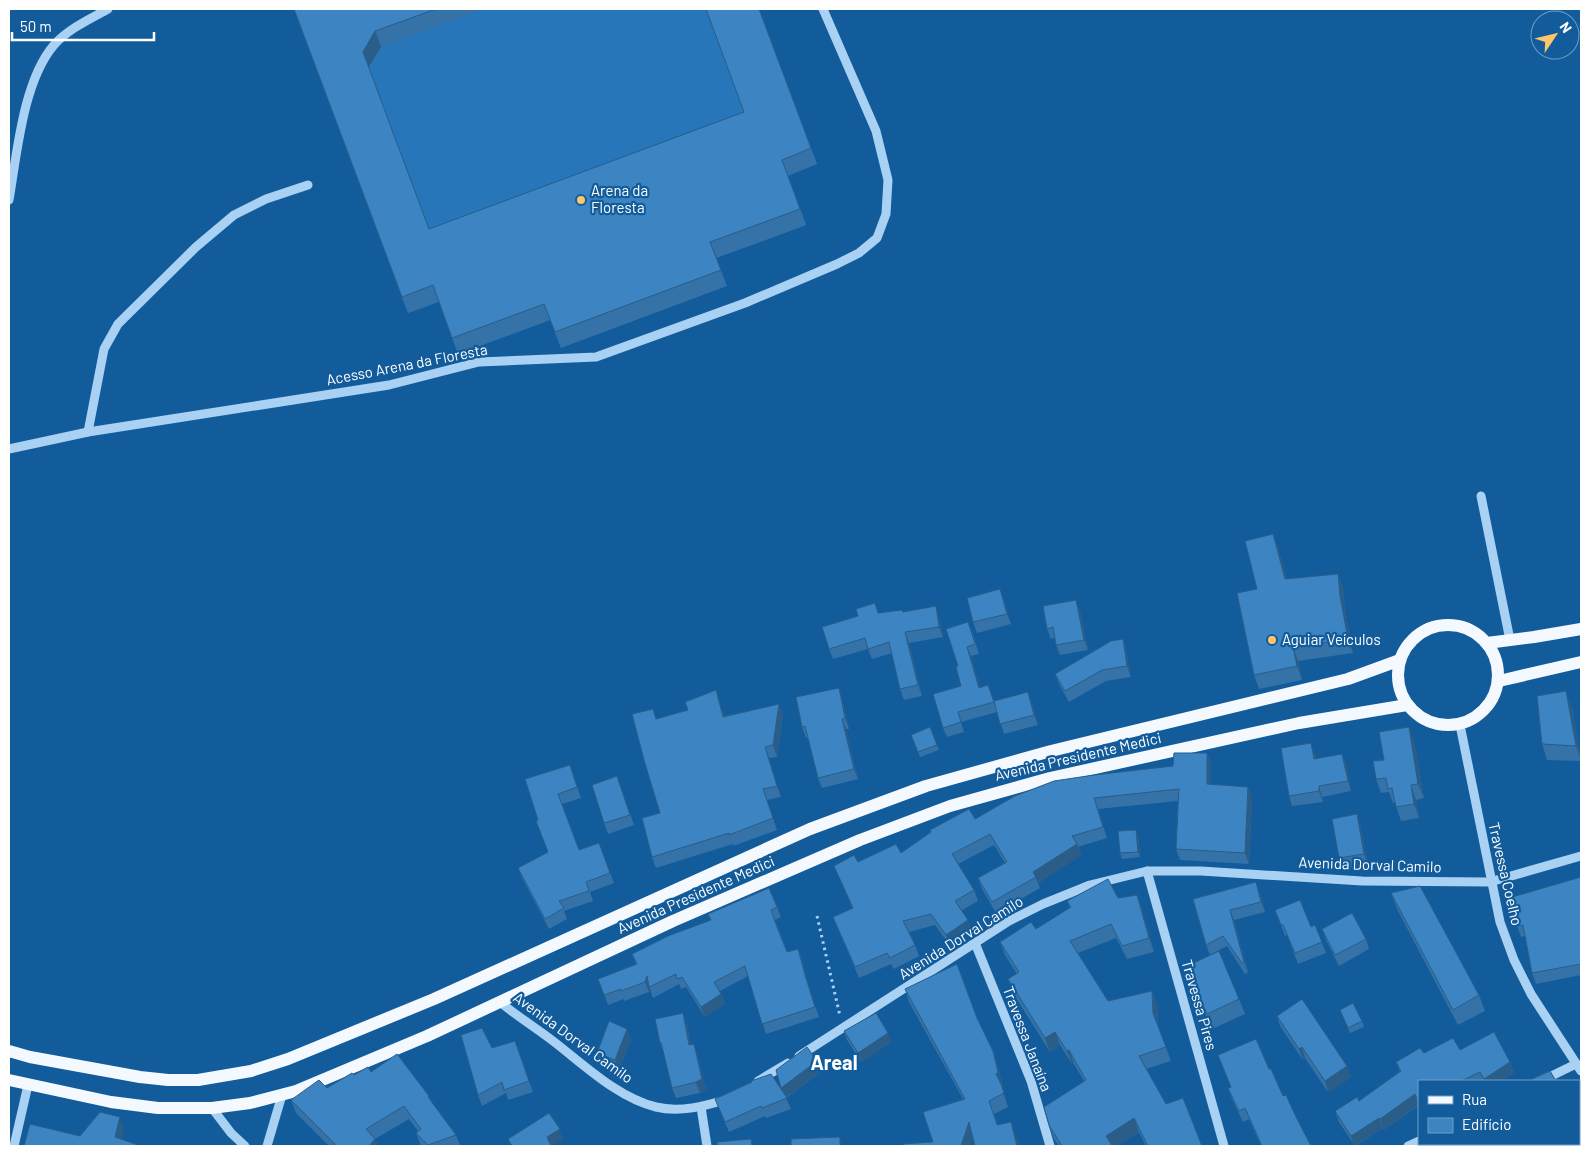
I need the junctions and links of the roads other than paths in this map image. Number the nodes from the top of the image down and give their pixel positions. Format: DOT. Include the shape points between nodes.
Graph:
graph roads {
  1 [pos="108,9"];
  2 [pos="824,9"];
  3 [pos="308,185"];
  4 [pos="9,200"];
  5 [pos="88,432"];
  6 [pos="9,449"];
  7 [pos="1481,496"];
  8 [pos="1581,629"];
  9 [pos="1510,640"];
  10 [pos="1487,643"];
  11 [pos="1400,660"];
  12 [pos="1581,662"];
  13 [pos="1499,681"];
  14 [pos="1407,705"];
  15 [pos="1460,725"];
  16 [pos="1581,856"];
  17 [pos="1147,871"];
  18 [pos="1490,882"];
  19 [pos="975,943"];
  20 [pos="500,1002"];
  21 [pos="9,1051"];
  22 [pos="1579,1067"];
  23 [pos="9,1080"];
  24 [pos="1544,1080"];
  25 [pos="28,1085"];
  26 [pos="282,1095"];
  27 [pos="701,1107"];
  28 [pos="212,1108"];
  29 [pos="14,1146"];
  30 [pos="245,1146"];
  31 [pos="267,1146"];
  32 [pos="707,1146"];
  33 [pos="1050,1146"];
  34 [pos="1224,1146"];
  1 -- 4 [label="street" via="74,28 54,45 41,64 22,125"];
  2 -- 5 [label="street, Acesso Arena da Floresta" via="876,131 888,180 886,214 877,238 859,253 745,303 596,357 479,362 389,385"];
  3 -- 5 [label="street" via="266,199 234,215 196,247 118,324 104,350"];
  5 -- 6 [label="street, Acesso Arena da Floresta"];
  7 -- 9 [label="street"];
  8 -- 9 [label="main road"];
  9 -- 10 [label="main road"];
  10 -- 11 [label="main road" via="1461,626 1446,624 1417,635 1406,646"];
  10 -- 13 [label="main road" via="1497,661"];
  11 -- 14 [label="main road" via="1398,684"];
  11 -- 21 [label="main road, Avenida Presidente Medici" via="1348,678 1051,751 926,786 810,829 434,999 251,1071 198,1080 140,1078"];
  12 -- 13 [label="main road"];
  13 -- 15 [label="main road" via="1486,709"];
  14 -- 15 [label="main road" via="1431,723"];
  14 -- 20 [label="main road, Avenida Presidente Medici" via="1299,723 1060,776 950,806 860,840 673,921"];
  15 -- 18 [label="street, Travessa Coelho"];
  16 -- 18 [label="street, Avenida Dorval Camilo"];
  17 -- 18 [label="street, Avenida Dorval Camilo" via="1201,871 1362,881"];
  17 -- 19 [label="street, Avenida Dorval Camilo" via="1090,885 1043,904"];
  17 -- 34 [label="street, Travessa Pires"];
  18 -- 22 [label="street, Travessa Coelho" via="1514,960 1531,994"];
  19 -- 27 [label="street, Avenida Dorval Camilo" via="742,1091"];
  19 -- 33 [label="street, Travessa Janaína" via="1031,1081"];
  20 -- 26 [label="main road, Avenida Presidente Medici" via="410,1044"];
  20 -- 27 [label="street, Avenida Dorval Camilo" via="630,1097 656,1107"];
  22 -- 24 [label="street"];
  23 -- 25 [label="main road, Avenida Presidente Medici"];
  25 -- 28 [label="main road, Avenida Presidente Medici" via="158,1108"];
  25 -- 29 [label="street"];
  26 -- 28 [label="main road, Avenida Presidente Medici"];
  26 -- 31 [label="street"];
  27 -- 32 [label="street"];
  28 -- 30 [label="street"];
}
